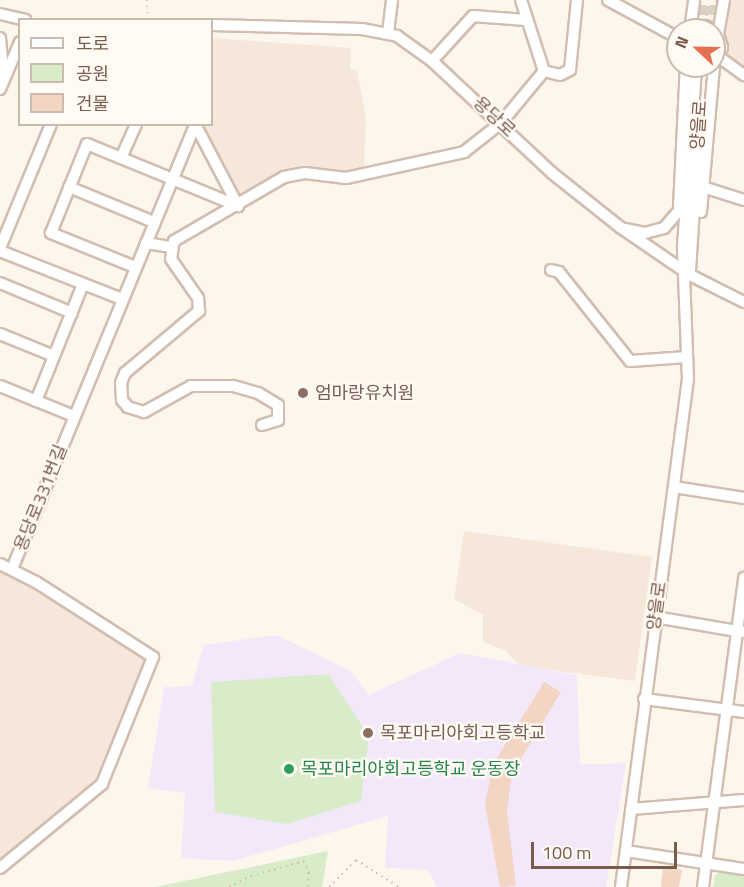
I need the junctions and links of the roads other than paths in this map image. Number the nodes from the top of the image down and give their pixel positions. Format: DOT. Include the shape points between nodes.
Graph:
graph roads {
  1 [pos="392,0"];
  2 [pos="521,0"];
  3 [pos="577,0"];
  4 [pos="608,0"];
  5 [pos="694,0"];
  6 [pos="724,0"];
  7 [pos="0,14"];
  8 [pos="18,18"];
  9 [pos="692,18"];
  10 [pos="721,18"];
  11 [pos="526,20"];
  12 [pos="213,25"];
  13 [pos="666,31"];
  14 [pos="388,33"];
  15 [pos="0,38"];
  16 [pos="18,47"];
  17 [pos="432,61"];
  18 [pos="726,70"];
  19 [pos="544,71"];
  20 [pos="744,75"];
  21 [pos="703,78"];
  22 [pos="704,78"];
  23 [pos="705,78"];
  24 [pos="2,86"];
  25 [pos="501,123"];
  26 [pos="50,126"];
  27 [pos="135,126"];
  28 [pos="194,126"];
  29 [pos="196,126"];
  30 [pos="121,158"];
  31 [pos="172,179"];
  32 [pos="69,187"];
  33 [pos="703,187"];
  34 [pos="744,200"];
  35 [pos="237,206"];
  36 [pos="679,211"];
  37 [pos="154,222"];
  38 [pos="620,227"];
  39 [pos="146,243"];
  40 [pos="171,247"];
  41 [pos="687,248"];
  42 [pos="0,250"];
  43 [pos="135,267"];
  44 [pos="551,270"];
  45 [pos="686,272"];
  46 [pos="0,284"];
  47 [pos="83,284"];
  48 [pos="122,299"];
  49 [pos="744,302"];
  50 [pos="72,313"];
  51 [pos="0,334"];
  52 [pos="54,356"];
  53 [pos="687,357"];
  54 [pos="0,386"];
  55 [pos="36,401"];
  56 [pos="74,416"];
  57 [pos="262,425"];
  58 [pos="674,487"];
  59 [pos="744,498"];
  60 [pos="0,564"];
  61 [pos="12,569"];
  62 [pos="744,578"];
  63 [pos="655,617"];
  64 [pos="740,631"];
  65 [pos="644,699"];
  66 [pos="726,710"];
  67 [pos="744,712"];
  68 [pos="744,800"];
  69 [pos="714,802"];
  70 [pos="631,809"];
  71 [pos="626,851"];
  72 [pos="706,864"];
  73 [pos="0,867"];
  74 [pos="744,869"];
  75 [pos="621,887"];
  76 [pos="703,887"];
  1 -- 14 [label="street"];
  2 -- 11 [label="street"];
  3 -- 19 [label="street" via="570,70 560,75"];
  4 -- 13 [label="street"];
  5 -- 9 [label="street"];
  6 -- 10 [label="street"];
  7 -- 8 [label="street"];
  11 -- 17 [label="street" via="473,15"];
  11 -- 19 [label="street"];
  12 -- 14 [label="street, 용당로"];
  14 -- 17 [label="street, 용당로"];
  15 -- 24 [label="street"];
  16 -- 24 [label="street"];
  17 -- 25 [label="street, 용당로"];
  18 -- 20 [label="street"];
  19 -- 25 [label="street"];
  21 -- 36 [label="street"];
  22 -- 41 [label="street, 양을로"];
  23 -- 33 [label="street"];
  25 -- 35 [label="street" via="464,152 346,178 305,173 284,177"];
  25 -- 38 [label="street, 용당로" via="552,173"];
  26 -- 42 [label="street"];
  27 -- 30 [label="street"];
  28 -- 31 [label="street, 용당로331번길"];
  29 -- 35 [label="street"];
  30 -- 31 [label="street"];
  30 -- 32 [label="street" via="87,144"];
  31 -- 35 [label="street"];
  31 -- 37 [label="street, 용당로331번길"];
  32 -- 37 [label="street"];
  32 -- 43 [label="street" via="51,233"];
  33 -- 34 [label="street"];
  33 -- 41 [label="street" via="699,230"];
  35 -- 40 [label="street" via="174,241"];
  36 -- 38 [label="street" via="664,228 645,233"];
  36 -- 41 [label="street"];
  37 -- 39 [label="street, 용당로331번길"];
  38 -- 45 [label="street, 용당로"];
  39 -- 40 [label="street"];
  39 -- 43 [label="street, 용당로331번길"];
  40 -- 57 [label="street" via="171,259 198,298 199,311 125,373 122,400 132,409 144,412 191,386 233,386 258,393 278,405 278,420"];
  41 -- 45 [label="street, 양을로"];
  42 -- 47 [label="street"];
  43 -- 48 [label="street, 용당로331번길"];
  44 -- 53 [label="street" via="559,272 630,361"];
  45 -- 49 [label="street, 용당로"];
  45 -- 53 [label="street, 양을로"];
  46 -- 50 [label="street"];
  47 -- 48 [label="street"];
  47 -- 50 [label="street"];
  48 -- 56 [label="street, 용당로331번길"];
  50 -- 52 [label="street"];
  51 -- 52 [label="street"];
  52 -- 55 [label="street"];
  53 -- 58 [label="street, 양을로" via="688,379"];
  54 -- 55 [label="street"];
  55 -- 56 [label="street"];
  56 -- 61 [label="street, 용당로331번길"];
  58 -- 59 [label="street"];
  58 -- 63 [label="street, 양을로"];
  60 -- 61 [label="street"];
  61 -- 73 [label="street, 용당로331번길" via="153,657 102,784"];
  62 -- 64 [label="street"];
  63 -- 64 [label="street"];
  63 -- 65 [label="street, 양을로"];
  64 -- 66 [label="street"];
  65 -- 66 [label="street"];
  65 -- 70 [label="street, 양을로"];
  66 -- 67 [label="street"];
  66 -- 69 [label="street"];
  68 -- 69 [label="street"];
  69 -- 70 [label="street"];
  69 -- 72 [label="street"];
  70 -- 71 [label="street, 양을로"];
  71 -- 72 [label="street"];
  71 -- 75 [label="street, 양을로"];
  72 -- 74 [label="street"];
  72 -- 76 [label="street"];
}
